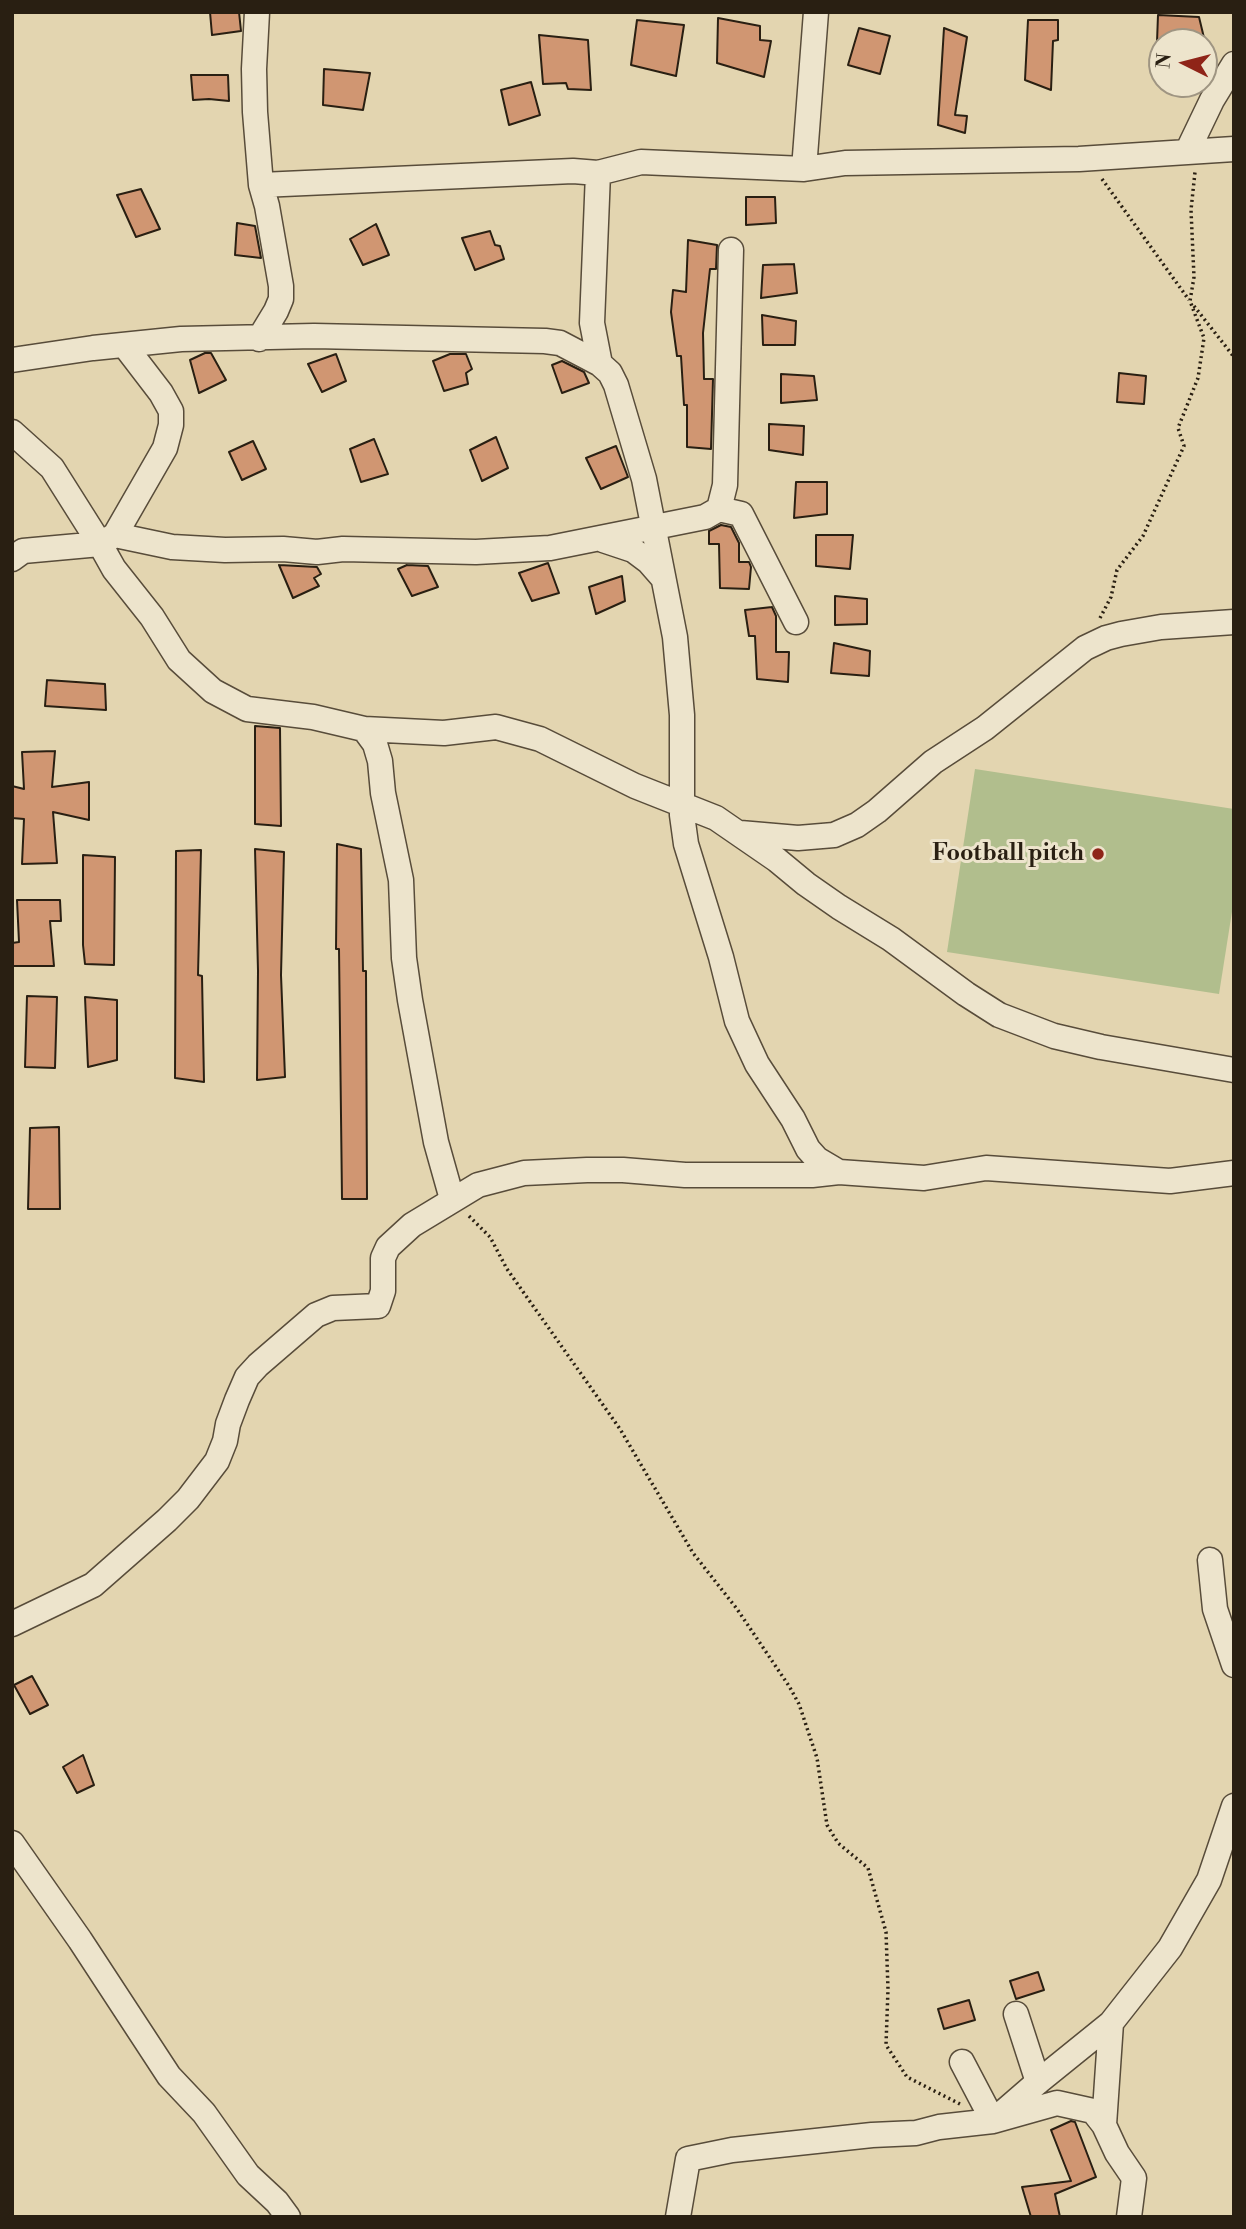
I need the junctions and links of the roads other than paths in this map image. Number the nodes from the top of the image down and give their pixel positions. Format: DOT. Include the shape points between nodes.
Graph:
graph roads {
  1 [pos="257,12"];
  2 [pos="816,12"];
  3 [pos="1234,64"];
  4 [pos="1234,149"];
  5 [pos="1188,150"];
  6 [pos="804,169"];
  7 [pos="598,173"];
  8 [pos="261,185"];
  9 [pos="731,250"];
  10 [pos="281,299"];
  11 [pos="592,323"];
  12 [pos="314,336"];
  13 [pos="259,339"];
  14 [pos="560,343"];
  15 [pos="125,346"];
  16 [pos="12,360"];
  17 [pos="600,364"];
  18 [pos="12,432"];
  19 [pos="719,509"];
  20 [pos="654,528"];
  21 [pos="601,539"];
  22 [pos="107,540"];
  23 [pos="12,559"];
  24 [pos="663,578"];
  25 [pos="796,622"];
  26 [pos="1234,622"];
  27 [pos="364,729"];
  28 [pos="683,806"];
  29 [pos="740,833"];
  30 [pos="1234,1070"];
  31 [pos="839,1172"];
  32 [pos="1234,1173"];
  33 [pos="452,1199"];
  34 [pos="1210,1560"];
  35 [pos="12,1624"];
  36 [pos="1234,1665"];
  37 [pos="1234,1806"];
  38 [pos="12,1843"];
  39 [pos="1016,2014"];
  40 [pos="1111,2023"];
  41 [pos="962,2062"];
  42 [pos="1038,2081"];
  43 [pos="993,2121"];
  44 [pos="1104,2125"];
  45 [pos="288,2217"];
  46 [pos="678,2217"];
  47 [pos="1129,2217"];
  1 -- 8 [label="street" via="255,112"];
  2 -- 6 [label="street"];
  3 -- 5 [label="street"];
  4 -- 5 [label="street"];
  5 -- 6 [label="street" via="1079,159 845,163"];
  6 -- 7 [label="street" via="641,162"];
  7 -- 8 [label="street"];
  7 -- 11 [label="street"];
  8 -- 10 [label="street" via="281,272"];
  9 -- 19 [label="street" via="725,485"];
  10 -- 12 [label="street" via="293,319"];
  10 -- 13 [label="street"];
  11 -- 14 [label="street"];
  11 -- 17 [label="street"];
  12 -- 13 [label="street"];
  12 -- 14 [label="street"];
  13 -- 15 [label="street"];
  14 -- 17 [label="street"];
  15 -- 16 [label="street"];
  15 -- 22 [label="street" via="161,393 171,411 171,425 165,447"];
  17 -- 20 [label="street" via="610,373 625,411"];
  18 -- 22 [label="street" via="52,468"];
  19 -- 20 [label="street" via="705,517"];
  19 -- 25 [label="street" via="741,513"];
  20 -- 21 [label="street"];
  20 -- 24 [label="street"];
  21 -- 22 [label="street" via="551,548 476,552 317,552"];
  21 -- 24 [label="street" via="633,550"];
  22 -- 23 [label="street" via="23,551"];
  22 -- 27 [label="street" via="114,569 179,660 213,691 247,709"];
  24 -- 28 [label="street" via="679,679"];
  26 -- 29 [label="street" via="1161,627 1106,638 1085,648 857,825 834,835"];
  27 -- 28 [label="street" via="512,730"];
  27 -- 33 [label="street" via="380,761 401,880 412,1013 436,1142"];
  28 -- 29 [label="street"];
  28 -- 31 [label="street" via="686,844 748,1048 808,1149"];
  29 -- 30 [label="street" via="817,892 999,1015 1066,1038"];
  31 -- 32 [label="street" via="924,1178 986,1168 1170,1181"];
  31 -- 33 [label="street" via="524,1173 478,1185"];
  33 -- 35 [label="street" via="388,1247 378,1306 332,1308 316,1315 247,1377 217,1461 167,1520 93,1585"];
  34 -- 36 [label="street" via="1215,1609"];
  37 -- 40 [label="street" via="1209,1881 1170,1948"];
  38 -- 45 [label="street" via="169,2076"];
  39 -- 42 [label="street"];
  40 -- 42 [label="street"];
  40 -- 44 [label="street"];
  41 -- 43 [label="street"];
  42 -- 43 [label="street"];
  43 -- 44 [label="street" via="1057,2103 1093,2111"];
  43 -- 46 [label="street" via="688,2159"];
  44 -- 47 [label="street" via="1133,2178"];
}
